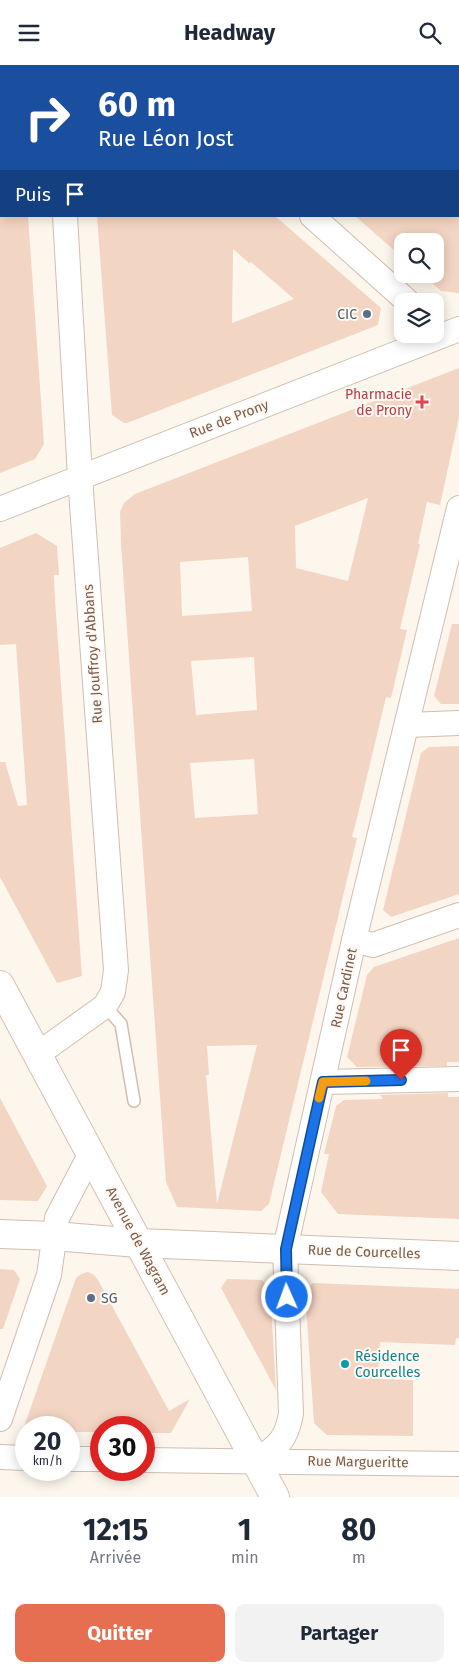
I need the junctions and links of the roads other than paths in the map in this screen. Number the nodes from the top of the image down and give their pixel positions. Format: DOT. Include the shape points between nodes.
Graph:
graph roads {
  1 [pos="65,217"];
  2 [pos="313,217"];
  3 [pos="398,293"];
  4 [pos="459,329"];
  5 [pos="444,333"];
  6 [pos="414,343"];
  7 [pos="80,477"];
  8 [pos="459,508"];
  9 [pos="0,509"];
  10 [pos="459,723"];
  11 [pos="407,725"];
  12 [pos="459,915"];
  13 [pos="354,940"];
  14 [pos="3,995"];
  15 [pos="105,1006"];
  16 [pos="38,1055"];
  17 [pos="459,1079"];
  18 [pos="323,1082"];
  19 [pos="134,1101"];
  20 [pos="91,1153"];
  21 [pos="0,1234"];
  22 [pos="54,1237"];
  23 [pos="138,1243"];
  24 [pos="286,1249"];
  25 [pos="459,1256"];
  26 [pos="0,1419"];
  27 [pos="0,1457"];
  28 [pos="15,1458"];
  29 [pos="155,1460"];
  30 [pos="256,1461"];
  31 [pos="459,1463"];
  32 [pos="275,1497"];
  1 -- 7 [label="street, Rue Jouffroy d'Abbans"];
  2 -- 3 [label="street"];
  4 -- 5 [label="street, Rue de Prony"];
  6 -- 7 [label="street, Rue de Prony"];
  7 -- 9 [label="street, Rue de Prony"];
  7 -- 15 [label="street, Rue Jouffroy d'Abbans" via="116,970 114,992"];
  8 -- 11 [label="street, Rue Cardinet"];
  10 -- 11 [label="street"];
  11 -- 13 [label="street, Rue Cardinet"];
  12 -- 13 [label="street" via="373,945"];
  13 -- 18 [label="street, Rue Cardinet"];
  14 -- 16 [label="main road, Avenue de Wagram"];
  15 -- 16 [label="street"];
  15 -- 19 [label="lane" via="121,1024"];
  16 -- 20 [label="main road, Avenue de Wagram"];
  17 -- 18 [label="street"];
  18 -- 24 [label="street, Rue Cardinet"];
  20 -- 22 [label="street" via="57,1219"];
  20 -- 23 [label="main road, Avenue de Wagram"];
  21 -- 22 [label="main road, Rue de Courcelles"];
  22 -- 23 [label="main road, Rue de Courcelles"];
  22 -- 26 [label="street" via="49,1275"];
  23 -- 24 [label="main road, Rue de Courcelles"];
  23 -- 30 [label="main road, Avenue de Wagram"];
  24 -- 25 [label="main road, Rue de Courcelles"];
  24 -- 30 [label="street, Rue Cardinet" via="291,1414 288,1432 276,1447"];
  27 -- 28 [label="street"];
  29 -- 30 [label="street, Rue Margueritte"];
  30 -- 31 [label="street, Rue Margueritte"];
  30 -- 32 [label="main road, Avenue de Wagram"];
}
